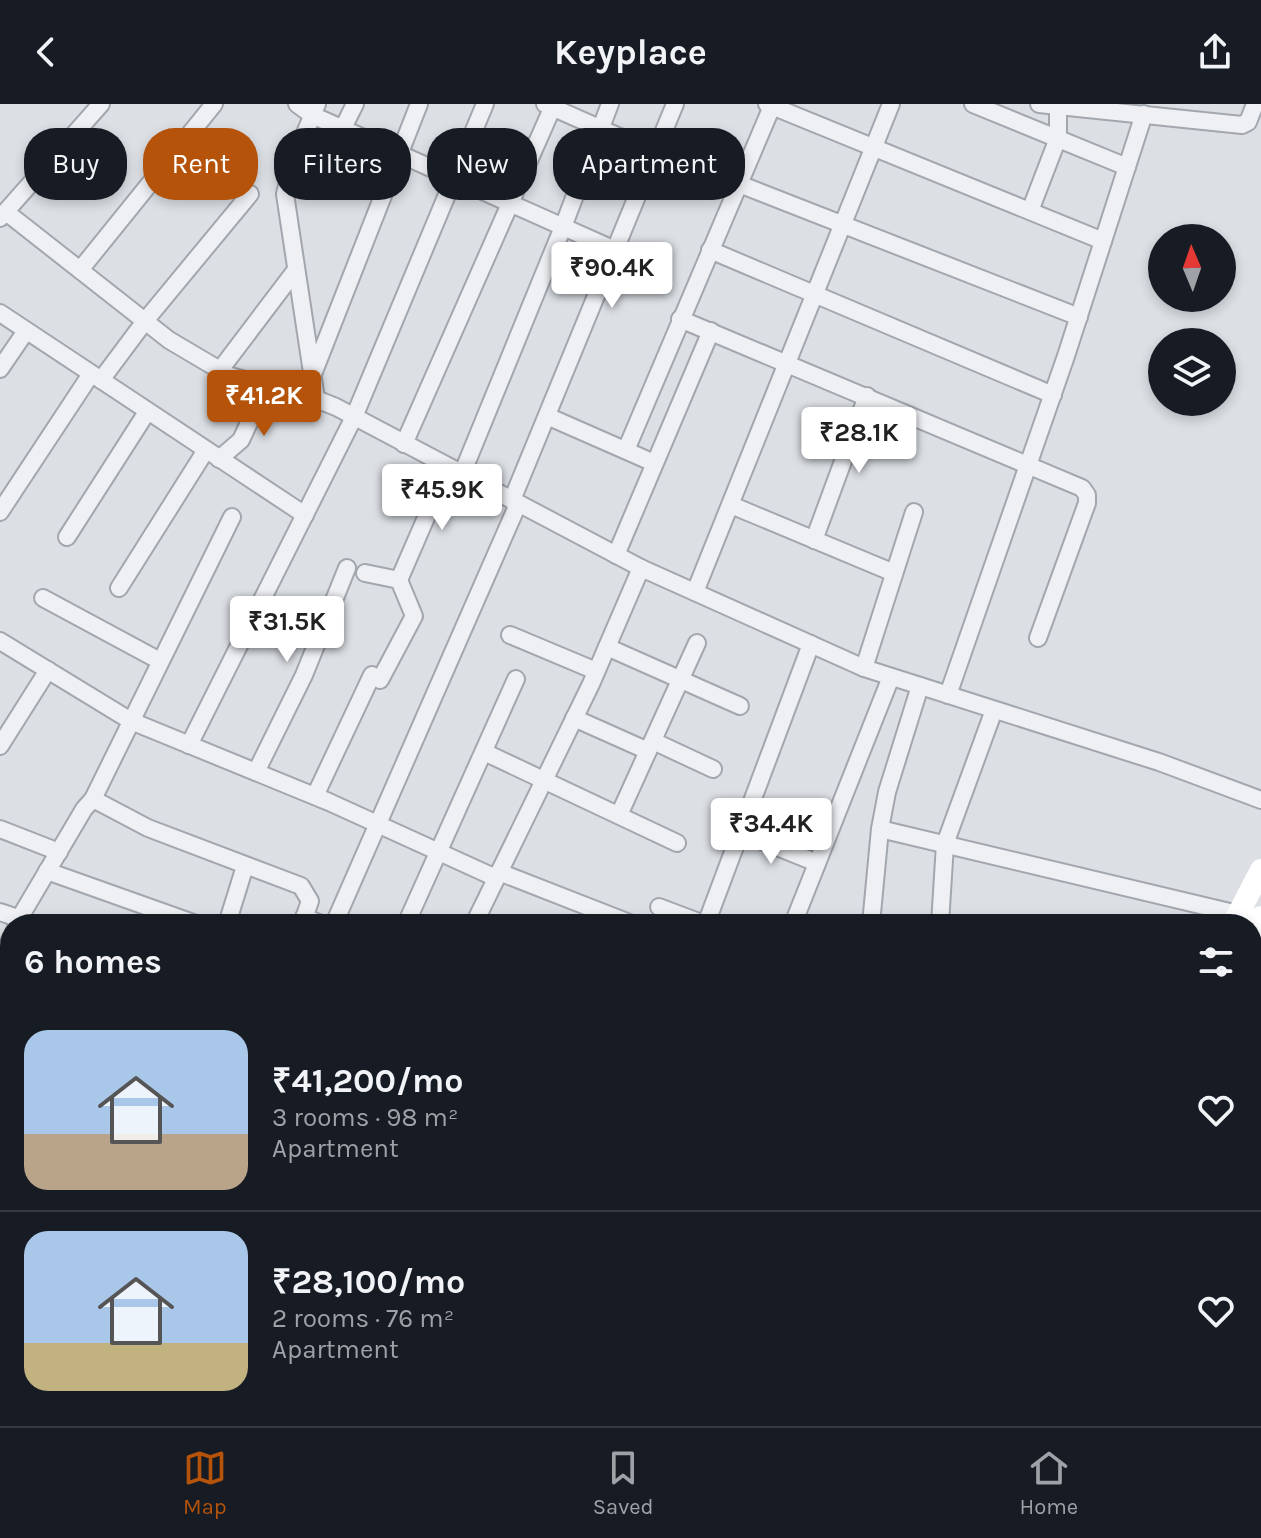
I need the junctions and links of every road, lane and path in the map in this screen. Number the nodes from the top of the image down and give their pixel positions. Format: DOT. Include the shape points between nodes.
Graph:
graph roads {
  1 [pos="101,104"];
  2 [pos="214,104"];
  3 [pos="297,104"];
  4 [pos="355,104"];
  5 [pos="419,104"];
  6 [pos="485,104"];
  7 [pos="610,104"];
  8 [pos="675,104"];
  9 [pos="891,104"];
  10 [pos="973,104"];
  11 [pos="1039,104"];
  12 [pos="1255,104"];
  13 [pos="550,105"];
  14 [pos="771,105"];
  15 [pos="1058,105"];
  16 [pos="1105,107"];
  17 [pos="314,109"];
  18 [pos="1164,110"];
  19 [pos="1144,114"];
  20 [pos="343,128"];
  21 [pos="411,128"];
  22 [pos="475,128"];
  23 [pos="599,128"];
  24 [pos="665,128"];
  25 [pos="1058,138"];
  26 [pos="873,148"];
  27 [pos="1127,167"];
  28 [pos="745,168"];
  29 [pos="745,184"];
  30 [pos="245,200"];
  31 [pos="383,200"];
  32 [pos="446,200"];
  33 [pos="501,200"];
  34 [pos="573,200"];
  35 [pos="635,200"];
  36 [pos="731,200"];
  37 [pos="510,204"];
  38 [pos="1030,211"];
  39 [pos="3,215"];
  40 [pos="843,225"];
  41 [pos="563,227"];
  42 [pos="1103,241"];
  43 [pos="615,250"];
  44 [pos="710,250"];
  45 [pos="80,270"];
  46 [pos="295,271"];
  47 [pos="816,294"];
  48 [pos="0,313"];
  49 [pos="1079,317"];
  50 [pos="680,319"];
  51 [pos="145,321"];
  52 [pos="26,331"];
  53 [pos="711,331"];
  54 [pos="789,364"];
  55 [pos="0,369"];
  56 [pos="220,370"];
  57 [pos="312,376"];
  58 [pos="96,377"];
  59 [pos="266,386"];
  60 [pos="1053,395"];
  61 [pos="867,396"];
  62 [pos="316,399"];
  63 [pos="147,412"];
  64 [pos="547,416"];
  65 [pos="354,417"];
  66 [pos="404,444"];
  67 [pos="626,450"];
  68 [pos="212,454"];
  69 [pos="654,463"];
  70 [pos="1029,464"];
  71 [pos="455,471"];
  72 [pos="515,502"];
  73 [pos="731,505"];
  74 [pos="0,512"];
  75 [pos="914,512"];
  76 [pos="305,515"];
  77 [pos="232,517"];
  78 [pos="67,537"];
  79 [pos="814,540"];
  80 [pos="616,555"];
  81 [pos="347,568"];
  82 [pos="641,568"];
  83 [pos="365,573"];
  84 [pos="894,573"];
  85 [pos="399,580"];
  86 [pos="119,588"];
  87 [pos="695,592"];
  88 [pos="43,598"];
  89 [pos="510,635"];
  90 [pos="1038,638"];
  91 [pos="0,641"];
  92 [pos="697,643"];
  93 [pos="811,644"];
  94 [pos="607,647"];
  95 [pos="160,661"];
  96 [pos="864,668"];
  97 [pos="48,670"];
  98 [pos="596,671"];
  99 [pos="891,677"];
  100 [pos="516,679"];
  101 [pos="680,680"];
  102 [pos="920,686"];
  103 [pos="948,695"];
  104 [pos="740,706"];
  105 [pos="994,710"];
  106 [pos="574,718"];
  107 [pos="131,721"];
  108 [pos="189,745"];
  109 [pos="0,746"];
  110 [pos="650,746"];
  111 [pos="484,752"];
  112 [pos="713,769"];
  113 [pos="256,772"];
  114 [pos="544,780"];
  115 [pos="315,796"];
  116 [pos="93,799"];
  117 [pos="1261,800"];
  118 [pos="619,815"];
  119 [pos="377,824"];
  120 [pos="0,829"];
  121 [pos="880,829"];
  122 [pos="740,832"];
  123 [pos="677,843"];
  124 [pos="945,844"];
  125 [pos="59,852"];
  126 [pos="439,852"];
  127 [pos="817,863"];
  128 [pos="245,866"];
  129 [pos="1261,870"];
  130 [pos="47,871"];
  131 [pos="498,875"];
  132 [pos="659,907"];
  133 [pos="21,914"];
  134 [pos="168,914"];
  135 [pos="230,914"];
  136 [pos="305,914"];
  137 [pos="338,914"];
  138 [pos="411,914"];
  139 [pos="479,914"];
  140 [pos="605,914"];
  141 [pos="678,914"];
  142 [pos="709,914"];
  143 [pos="797,914"];
  144 [pos="872,914"];
  145 [pos="941,914"];
  146 [pos="1217,914"];
  147 [pos="1239,914"];
  1 -- 39 [label="street"];
  2 -- 45 [label="street"];
  3 -- 17 [label="street"];
  4 -- 20 [label="street"];
  5 -- 21 [label="street"];
  6 -- 22 [label="street"];
  7 -- 23 [label="street"];
  8 -- 24 [label="street"];
  9 -- 26 [label="street"];
  10 -- 25 [label="street"];
  11 -- 15 [label="street"];
  12 -- 18 [label="street" via="1242,125"];
  13 -- 23 [label="street"];
  13 -- 37 [label="street"];
  14 -- 26 [label="street"];
  14 -- 28 [label="street"];
  15 -- 16 [label="street"];
  15 -- 25 [label="street"];
  16 -- 19 [label="street"];
  17 -- 20 [label="street"];
  17 -- 46 [label="street" via="285,194"];
  18 -- 19 [label="street"];
  19 -- 27 [label="street"];
  25 -- 27 [label="street"];
  25 -- 38 [label="street"];
  26 -- 38 [label="street"];
  26 -- 40 [label="street"];
  27 -- 42 [label="street"];
  29 -- 40 [label="street"];
  30 -- 51 [label="street"];
  31 -- 57 [label="street"];
  32 -- 65 [label="street"];
  33 -- 37 [label="street"];
  34 -- 41 [label="street"];
  35 -- 43 [label="street"];
  36 -- 44 [label="street"];
  37 -- 41 [label="street"];
  37 -- 66 [label="street"];
  38 -- 42 [label="street"];
  39 -- 45 [label="street"];
  40 -- 47 [label="street"];
  40 -- 49 [label="street"];
  41 -- 43 [label="street"];
  41 -- 71 [label="street"];
  42 -- 49 [label="street"];
  43 -- 64 [label="street"];
  44 -- 47 [label="street"];
  44 -- 50 [label="street"];
  45 -- 51 [label="street"];
  46 -- 56 [label="street"];
  46 -- 57 [label="street"];
  47 -- 54 [label="street"];
  47 -- 60 [label="street"];
  48 -- 52 [label="street"];
  49 -- 60 [label="street"];
  50 -- 53 [label="street"];
  50 -- 67 [label="street"];
  51 -- 56 [label="street"];
  51 -- 58 [label="street"];
  52 -- 55 [label="street"];
  52 -- 58 [label="street"];
  53 -- 54 [label="street"];
  53 -- 69 [label="street"];
  54 -- 61 [label="street"];
  54 -- 73 [label="street"];
  56 -- 59 [label="street"];
  57 -- 62 [label="street"];
  58 -- 63 [label="street"];
  58 -- 74 [label="street"];
  59 -- 62 [label="street"];
  59 -- 68 [label="street" via="241,440"];
  60 -- 70 [label="street"];
  61 -- 70 [label="street"];
  61 -- 79 [label="street"];
  62 -- 65 [label="street"];
  63 -- 68 [label="street"];
  63 -- 78 [label="street"];
  64 -- 67 [label="street"];
  64 -- 72 [label="street"];
  65 -- 66 [label="street"];
  65 -- 76 [label="street"];
  66 -- 71 [label="street"];
  67 -- 69 [label="street"];
  68 -- 76 [label="street"];
  68 -- 86 [label="street"];
  69 -- 80 [label="street"];
  70 -- 90 [label="street" via="1087,495"];
  70 -- 103 [label="street"];
  71 -- 72 [label="street"];
  71 -- 85 [label="street"];
  72 -- 80 [label="street"];
  72 -- 119 [label="street"];
  73 -- 79 [label="street"];
  73 -- 87 [label="street"];
  75 -- 84 [label="street"];
  76 -- 108 [label="street"];
  77 -- 95 [label="street"];
  79 -- 84 [label="street"];
  80 -- 82 [label="street"];
  81 -- 113 [label="street" via="304,675"];
  82 -- 87 [label="street"];
  82 -- 94 [label="street"];
  83 -- 85 [label="street"];
  84 -- 96 [label="street"];
  85 -- 115 [label="street" via="414,616"];
  87 -- 93 [label="street"];
  88 -- 95 [label="street"];
  89 -- 98 [label="street"];
  91 -- 97 [label="street"];
  92 -- 101 [label="street"];
  93 -- 96 [label="street"];
  93 -- 122 [label="street"];
  94 -- 98 [label="street"];
  94 -- 101 [label="street"];
  95 -- 107 [label="street"];
  96 -- 99 [label="street"];
  97 -- 107 [label="street"];
  97 -- 109 [label="street"];
  98 -- 106 [label="street"];
  99 -- 102 [label="street"];
  99 -- 127 [label="street"];
  100 -- 111 [label="street"];
  101 -- 104 [label="street"];
  101 -- 110 [label="street"];
  102 -- 103 [label="street"];
  102 -- 121 [label="street"];
  103 -- 105 [label="street"];
  105 -- 117 [label="street"];
  105 -- 124 [label="street"];
  106 -- 110 [label="street"];
  106 -- 114 [label="street"];
  107 -- 108 [label="street"];
  107 -- 116 [label="street"];
  108 -- 113 [label="street"];
  110 -- 112 [label="street"];
  110 -- 118 [label="street"];
  111 -- 114 [label="street"];
  111 -- 126 [label="street"];
  113 -- 115 [label="street"];
  114 -- 118 [label="street"];
  114 -- 131 [label="street"];
  115 -- 119 [label="street"];
  116 -- 125 [label="street"];
  116 -- 128 [label="street" via="148,828"];
  118 -- 123 [label="street"];
  119 -- 126 [label="street"];
  119 -- 137 [label="street"];
  120 -- 125 [label="street"];
  121 -- 124 [label="street"];
  121 -- 144 [label="street"];
  122 -- 127 [label="street"];
  122 -- 142 [label="street"];
  124 -- 145 [label="street"];
  124 -- 146 [label="street"];
  125 -- 130 [label="street"];
  126 -- 131 [label="street"];
  126 -- 138 [label="street"];
  127 -- 143 [label="street"];
  128 -- 135 [label="street"];
  128 -- 136 [label="street" via="301,886 310,901"];
  129 -- 147 [label="main road"];
  130 -- 133 [label="street"];
  130 -- 134 [label="street"];
  131 -- 139 [label="street"];
  131 -- 140 [label="street"];
  132 -- 141 [label="street"];
}
